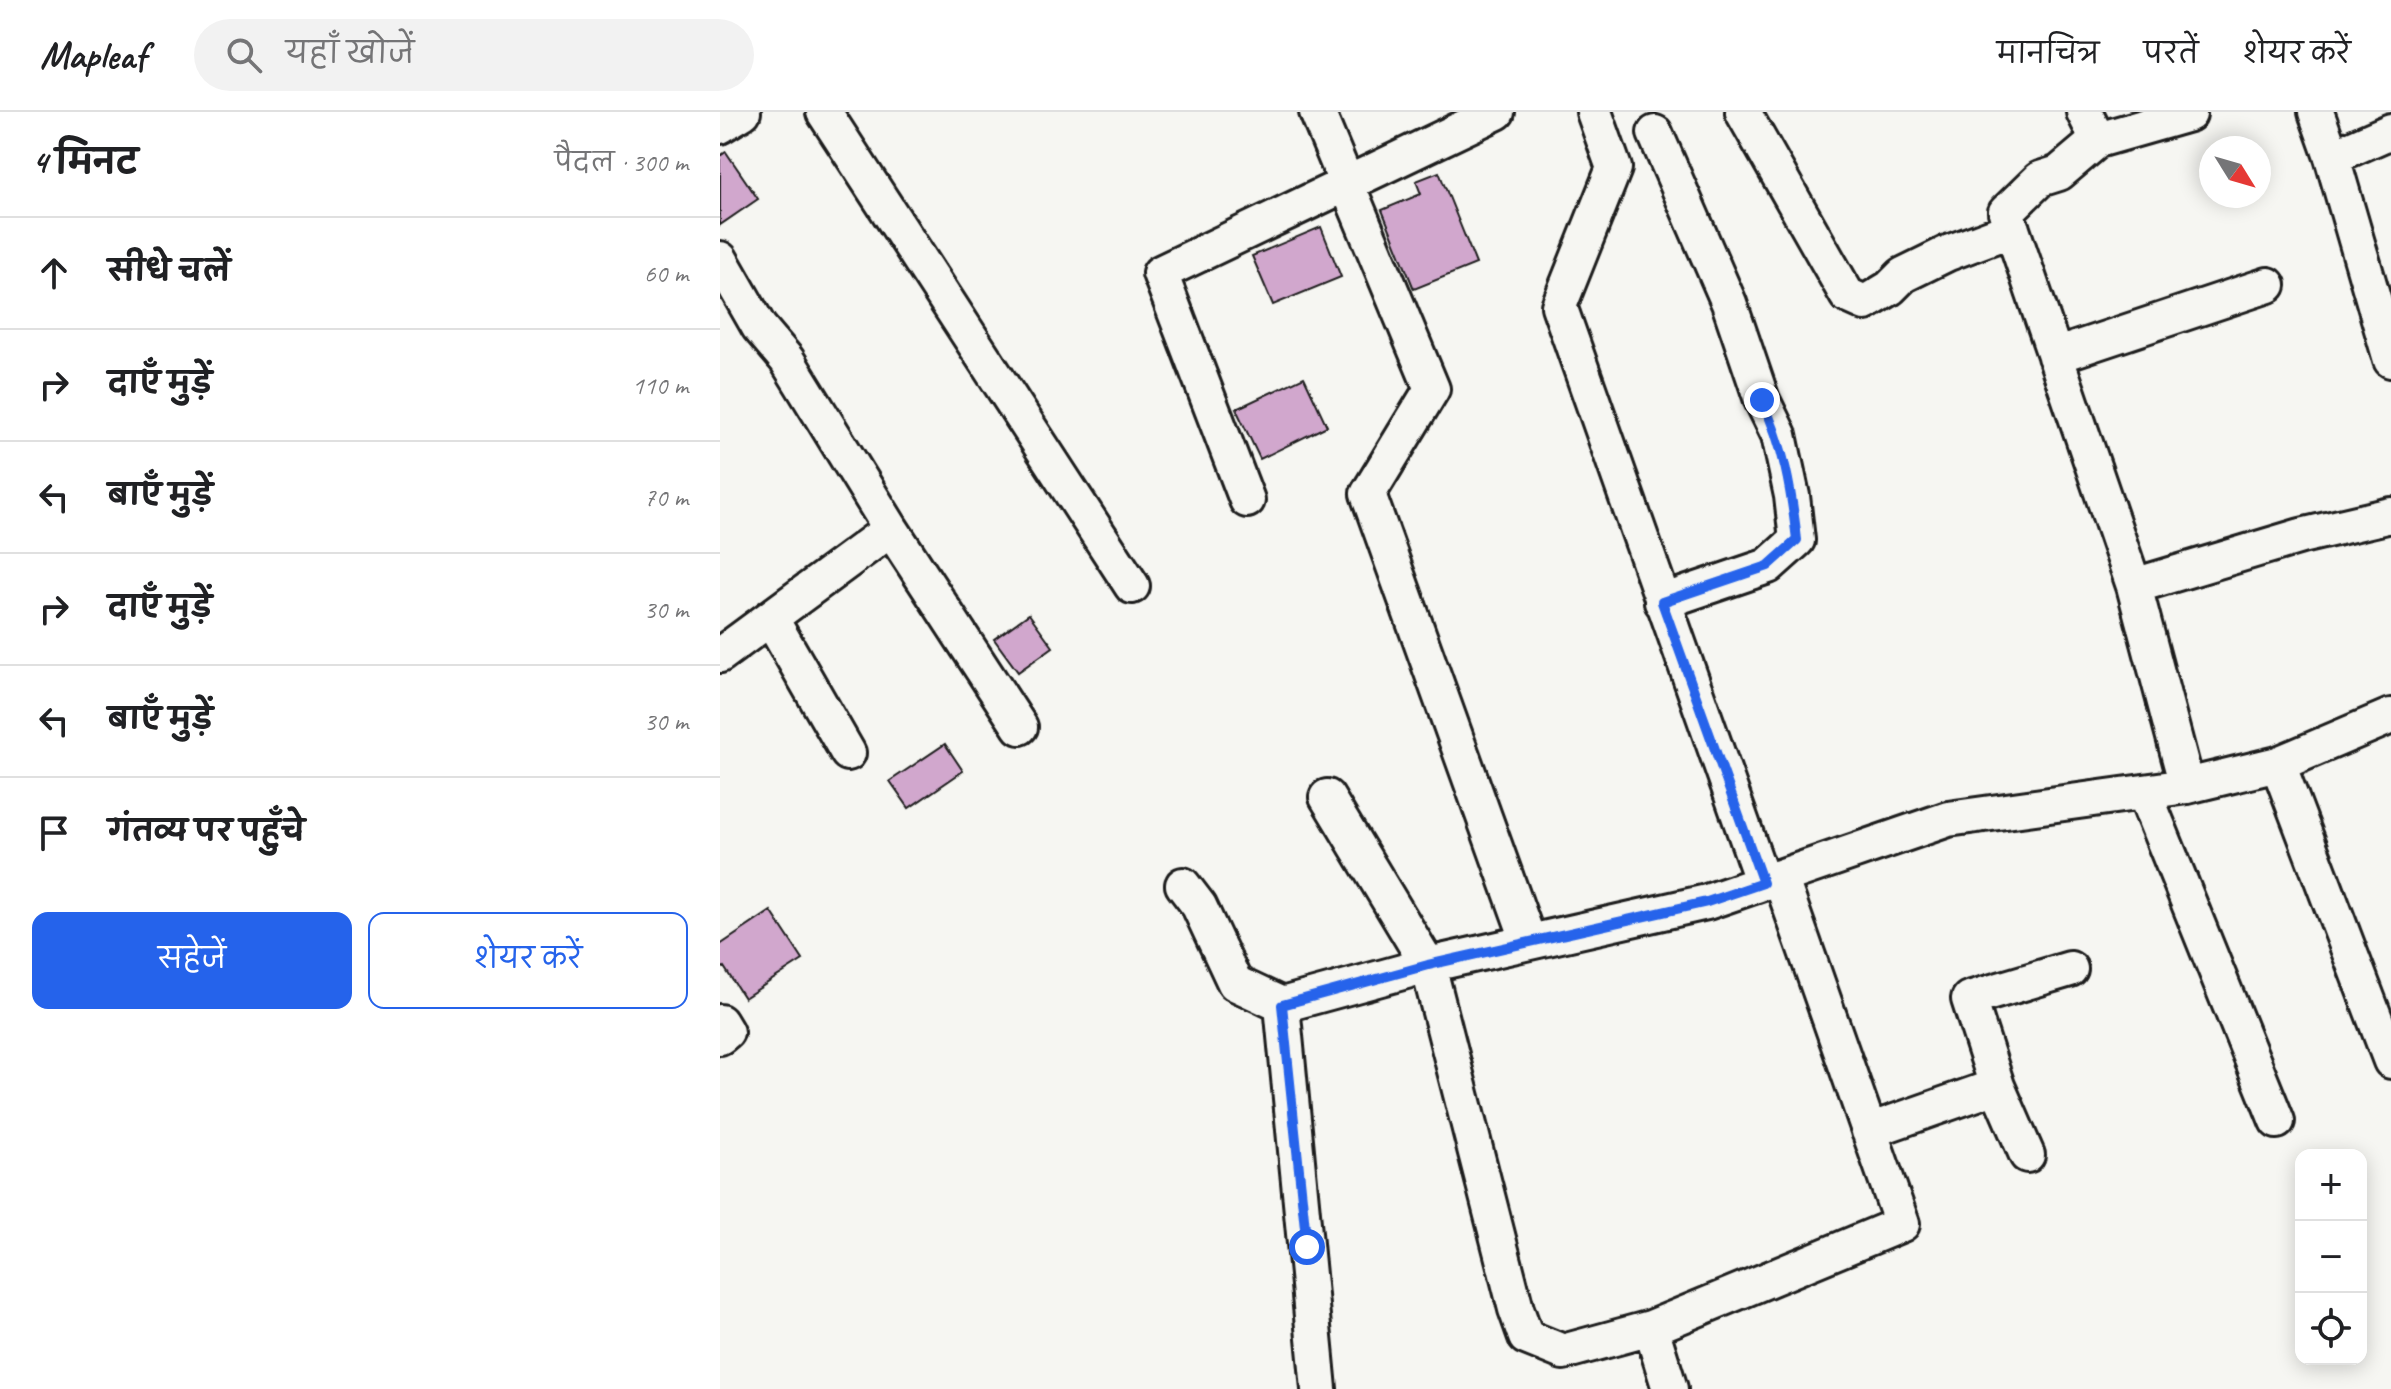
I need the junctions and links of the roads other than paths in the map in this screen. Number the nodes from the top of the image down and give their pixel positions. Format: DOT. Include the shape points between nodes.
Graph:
graph roads {
  1 [pos="743,112"];
  2 [pos="824,112"];
  3 [pos="1317,112"];
  4 [pos="1497,112"];
  5 [pos="1743,112"];
  6 [pos="2316,112"];
  7 [pos="2189,114"];
  8 [pos="1664,123"];
  9 [pos="720,126"];
  10 [pos="2091,126"];
  11 [pos="1599,127"];
  12 [pos="2391,131"];
  13 [pos="2332,157"];
  14 [pos="1347,185"];
  15 [pos="2012,229"];
  16 [pos="720,259"];
  17 [pos="2268,285"];
  18 [pos="2055,356"];
  19 [pos="2391,360"];
  20 [pos="1247,500"];
  21 [pos="2391,515"];
  22 [pos="891,529"];
  23 [pos="1132,586"];
  24 [pos="2134,586"];
  25 [pos="1662,602"];
  26 [pos="771,619"];
  27 [pos="720,655"];
  28 [pos="2391,716"];
  29 [pos="1020,727"];
  30 [pos="848,753"];
  31 [pos="2278,764"];
  32 [pos="2187,786"];
  33 [pos="2144,792"];
  34 [pos="1327,797"];
  35 [pos="1772,880"];
  36 [pos="1183,885"];
  37 [pos="1529,942"];
  38 [pos="1428,965"];
  39 [pos="2070,969"];
  40 [pos="1282,1005"];
  41 [pos="720,1022"];
  42 [pos="720,1037"];
  43 [pos="2391,1061"];
  44 [pos="1997,1086"];
  45 [pos="2277,1121"];
  46 [pos="1869,1131"];
  47 [pos="2027,1155"];
  48 [pos="1651,1328"];
  49 [pos="1319,1389"];
  50 [pos="1670,1389"];
  1 -- 9 [label="street"];
  2 -- 23 [label="street"];
  3 -- 14 [label="street"];
  4 -- 14 [label="street"];
  5 -- 15 [label="street" via="1847,295 1865,303 1903,275"];
  6 -- 13 [label="street"];
  7 -- 10 [label="street"];
  8 -- 11 [label="street"];
  8 -- 25 [label="street" via="1779,435 1797,540 1768,566"];
  10 -- 15 [label="street" via="2059,173 2040,179 2006,212"];
  11 -- 25 [label="street" via="1614,168 1559,306"];
  12 -- 13 [label="street"];
  13 -- 19 [label="street"];
  14 -- 20 [label="street" via="1160,273"];
  14 -- 37 [label="street" via="1432,389 1368,494"];
  15 -- 18 [label="street"];
  16 -- 22 [label="street"];
  17 -- 18 [label="street"];
  18 -- 24 [label="street"];
  21 -- 24 [label="street"];
  22 -- 26 [label="street"];
  22 -- 29 [label="street"];
  24 -- 32 [label="street"];
  25 -- 35 [label="street"];
  26 -- 27 [label="street"];
  26 -- 30 [label="street"];
  28 -- 31 [label="street"];
  31 -- 32 [label="street"];
  31 -- 43 [label="street"];
  32 -- 33 [label="street"];
  33 -- 35 [label="street" via="1948,819"];
  33 -- 45 [label="street"];
  34 -- 38 [label="street"];
  35 -- 37 [label="street" via="1707,902"];
  35 -- 46 [label="street"];
  36 -- 40 [label="street" via="1199,906 1235,983"];
  37 -- 38 [label="street"];
  38 -- 40 [label="street"];
  38 -- 48 [label="street" via="1526,1337 1563,1352"];
  39 -- 44 [label="street" via="1969,999"];
  40 -- 49 [label="street"];
  41 -- 42 [label="street" via="726,1032"];
  44 -- 46 [label="street"];
  44 -- 47 [label="street"];
  46 -- 48 [label="street" via="1902,1224"];
  48 -- 50 [label="street"];
}
